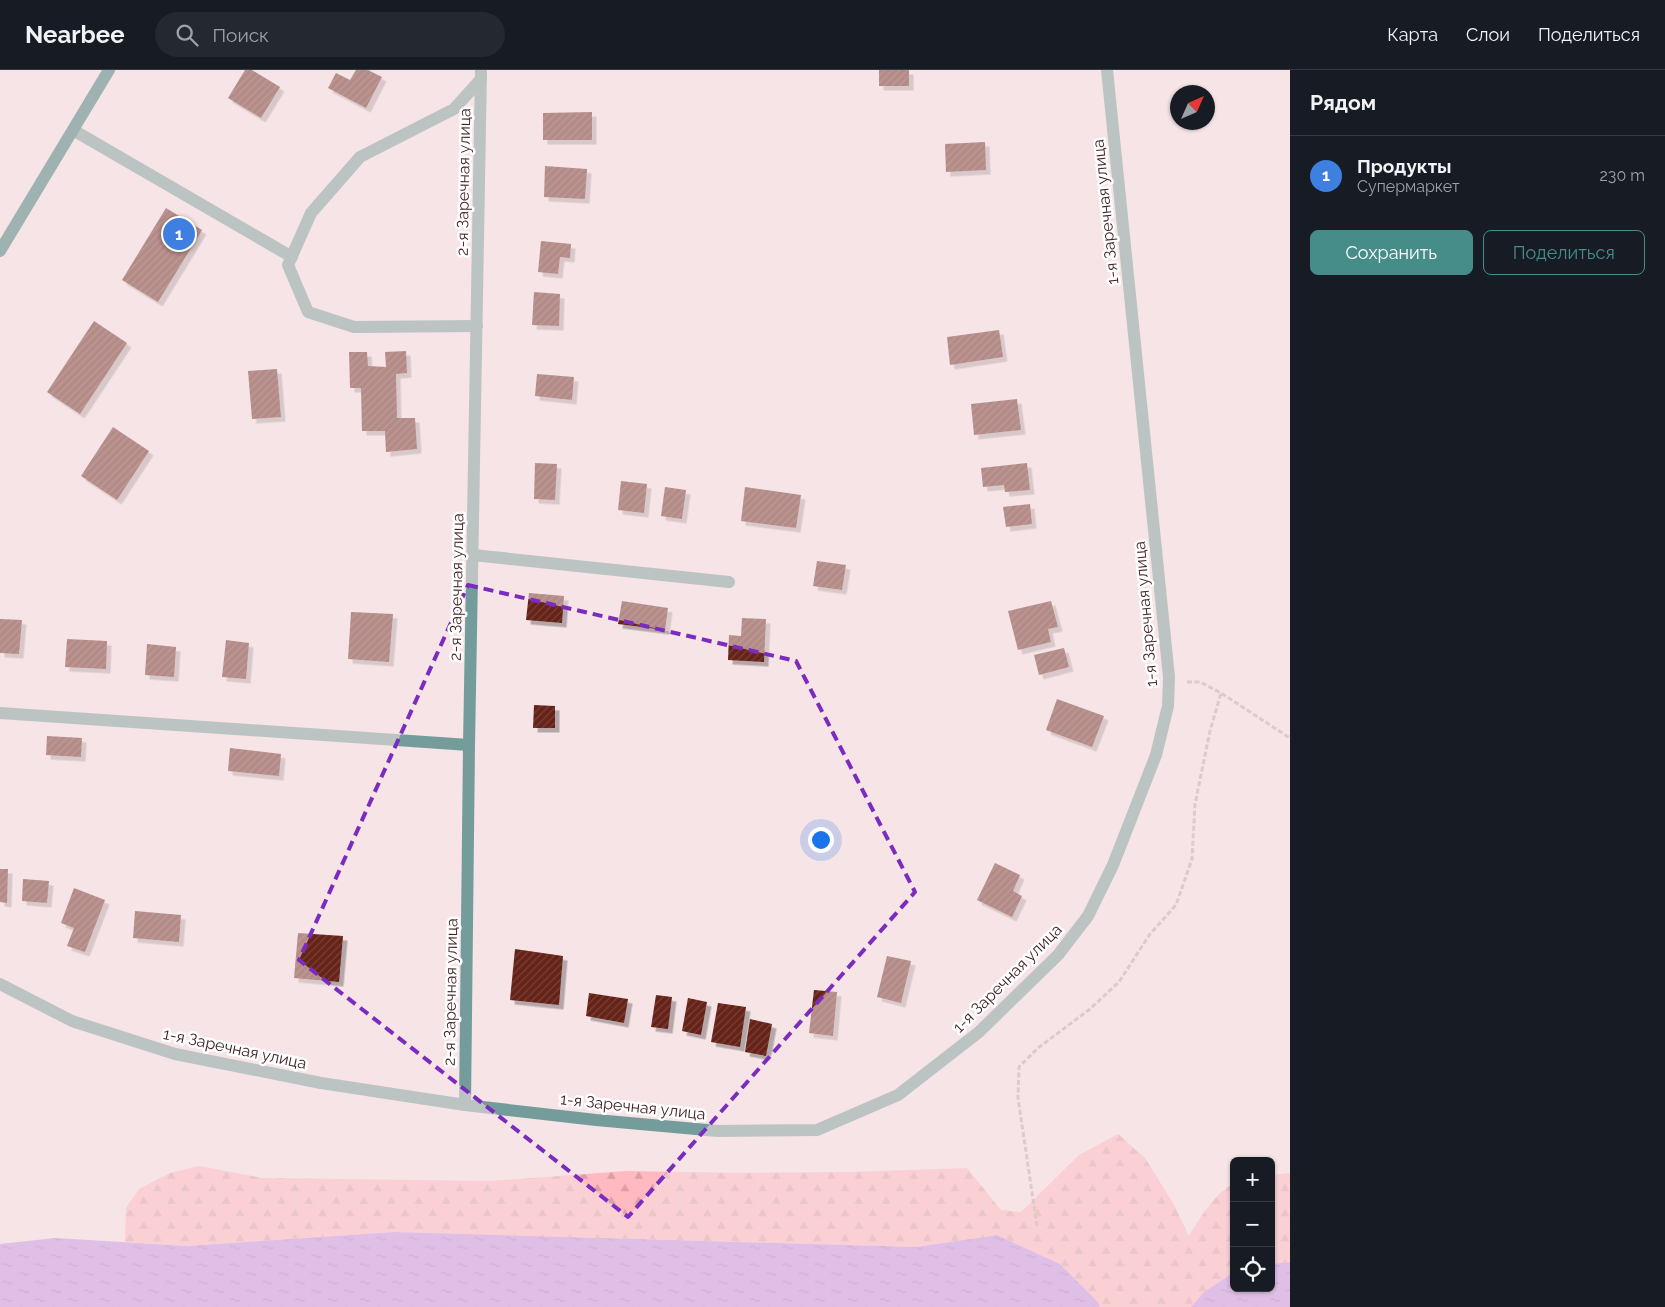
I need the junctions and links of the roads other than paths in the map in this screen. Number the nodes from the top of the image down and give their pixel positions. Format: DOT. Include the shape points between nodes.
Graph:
graph roads {
  1 [pos="109,70"];
  2 [pos="1107,70"];
  3 [pos="481,74"];
  4 [pos="73,130"];
  5 [pos="0,250"];
  6 [pos="292,257"];
  7 [pos="477,326"];
  8 [pos="473,555"];
  9 [pos="729,582"];
  10 [pos="0,713"];
  11 [pos="469,745"];
  12 [pos="0,984"];
  13 [pos="465,1105"];
  1 -- 4 [label="main road"];
  2 -- 13 [label="street, 1-я Заречная улица" via="1169,683 1168,706 1156,755 1113,865 1088,916 1058,955 979,1032 898,1096 817,1130 718,1131"];
  3 -- 6 [label="street" via="454,109 360,157 311,214"];
  3 -- 7 [label="street, 2-я Заречная улица"];
  4 -- 5 [label="main road"];
  4 -- 6 [label="street"];
  6 -- 7 [label="street" via="288,266 308,312 354,328"];
  7 -- 8 [label="street, 2-я Заречная улица"];
  8 -- 9 [label="street"];
  8 -- 11 [label="street, 2-я Заречная улица"];
  10 -- 11 [label="street"];
  11 -- 13 [label="street, 2-я Заречная улица"];
  12 -- 13 [label="street, 1-я Заречная улица" via="72,1020 175,1054 321,1083"];
}
